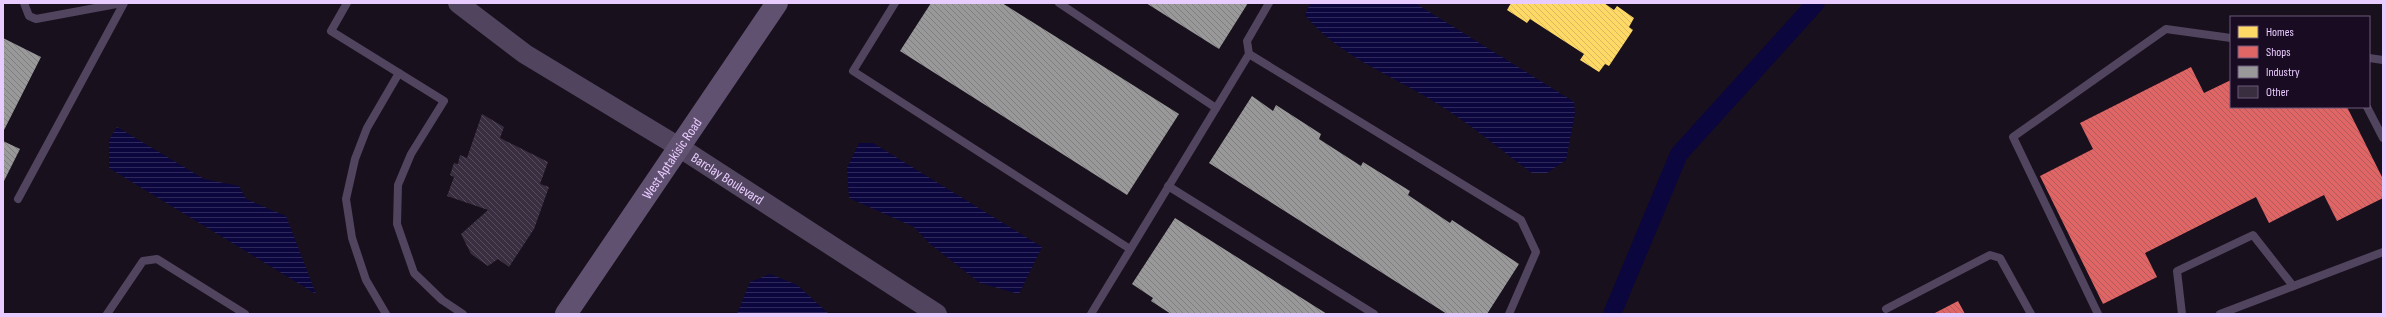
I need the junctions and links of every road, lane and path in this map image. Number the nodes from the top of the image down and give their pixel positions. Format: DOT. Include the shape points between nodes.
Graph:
graph roads {
  1 [pos="24,3"];
  2 [pos="123,3"];
  3 [pos="347,3"];
  4 [pos="458,3"];
  5 [pos="777,3"];
  6 [pos="896,3"];
  7 [pos="1059,3"];
  8 [pos="1269,3"];
  9 [pos="2230,38"];
  10 [pos="1249,54"];
  11 [pos="2370,58"];
  12 [pos="2383,60"];
  13 [pos="399,73"];
  14 [pos="1216,108"];
  15 [pos="2368,108"];
  16 [pos="2383,138"];
  17 [pos="679,147"];
  18 [pos="1168,186"];
  19 [pos="18,199"];
  20 [pos="1130,249"];
  21 [pos="2383,252"];
  22 [pos="2293,286"];
  23 [pos="232,306"];
  24 [pos="1886,309"];
  25 [pos="1092,312"];
  26 [pos="107,314"];
  27 [pos="227,314"];
  28 [pos="245,314"];
  29 [pos="386,314"];
  30 [pos="463,314"];
  31 [pos="566,314"];
  32 [pos="937,314"];
  33 [pos="1102,314"];
  34 [pos="1374,314"];
  35 [pos="1509,314"];
  36 [pos="2031,314"];
  37 [pos="2098,314"];
  38 [pos="2182,314"];
  39 [pos="2220,314"];
  1 -- 2 [label="lane" via="29,16 36,19"];
  2 -- 19 [label="lane"];
  3 -- 13 [label="lane" via="332,31"];
  4 -- 17 [label="street, Barclay Boulevard" via="525,54"];
  5 -- 17 [label="main road, West Aptakisic Road"];
  6 -- 20 [label="lane" via="853,71"];
  7 -- 14 [label="lane"];
  8 -- 10 [label="lane" via="1247,41"];
  9 -- 37 [label="lane" via="2166,29 2013,137"];
  10 -- 14 [label="lane"];
  10 -- 35 [label="lane" via="1521,220 1536,252"];
  11 -- 12 [label="lane"];
  13 -- 29 [label="lane" via="367,128 355,159 346,199 352,238 366,280"];
  13 -- 30 [label="lane" via="444,101 411,154 398,185 397,224 414,273 442,300"];
  14 -- 18 [label="lane"];
  15 -- 16 [label="lane"];
  17 -- 31 [label="main road, West Aptakisic Road"];
  17 -- 32 [label="street, Barclay Boulevard"];
  18 -- 20 [label="lane"];
  18 -- 34 [label="lane"];
  20 -- 25 [label="lane"];
  21 -- 22 [label="lane"];
  22 -- 38 [label="lane" via="2253,235 2176,271"];
  22 -- 39 [label="lane"];
  23 -- 26 [label="lane" via="158,259 143,261"];
  23 -- 27 [label="lane"];
  23 -- 28 [label="lane"];
  24 -- 36 [label="lane" via="1990,255 2000,258"];
  25 -- 33 [label="lane"];
}
